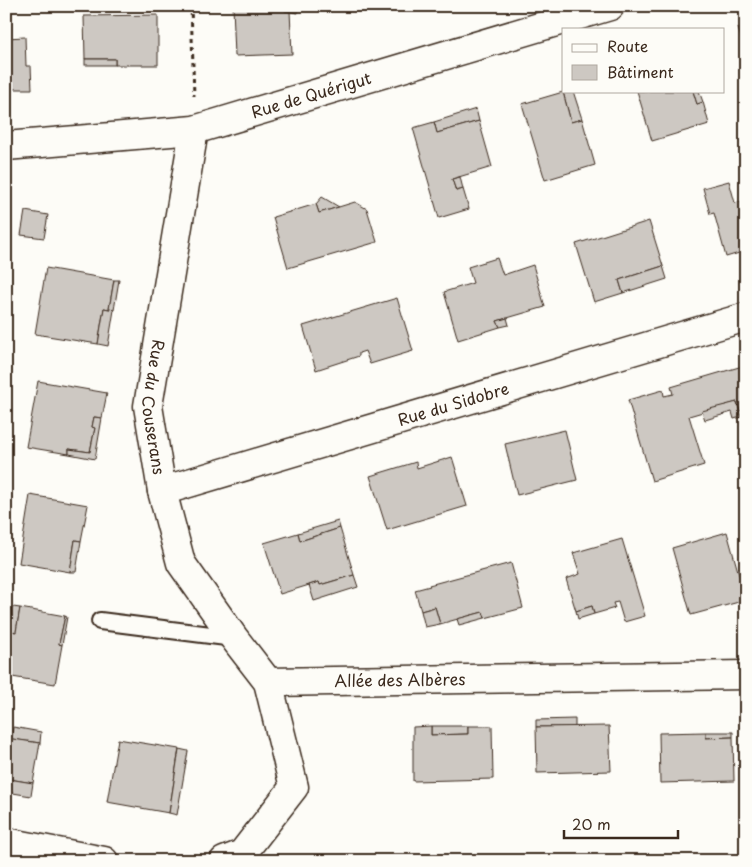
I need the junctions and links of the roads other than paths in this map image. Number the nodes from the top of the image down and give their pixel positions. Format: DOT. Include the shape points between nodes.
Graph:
graph roads {
  1 [pos="610,6"];
  2 [pos="194,130"];
  3 [pos="6,146"];
  4 [pos="746,317"];
  5 [pos="162,492"];
  6 [pos="100,621"];
  7 [pos="234,638"];
  8 [pos="746,675"];
  9 [pos="268,682"];
  10 [pos="6,842"];
  11 [pos="104,861"];
  12 [pos="224,861"];
  1 -- 2 [label="street, Rue de Quérigut"];
  2 -- 3 [label="street, Rue de Quérigut"];
  2 -- 5 [label="street, Rue du Couserans" via="148,406"];
  4 -- 5 [label="street, Rue du Sidobre"];
  5 -- 7 [label="street, Rue du Couserans" via="181,563"];
  6 -- 7 [label="lane"];
  7 -- 9 [label="street, Rue du Couserans"];
  8 -- 9 [label="street, Allée des Albères"];
  9 -- 12 [label="street" via="294,786 242,854"];
  10 -- 11 [label="street"];
}
